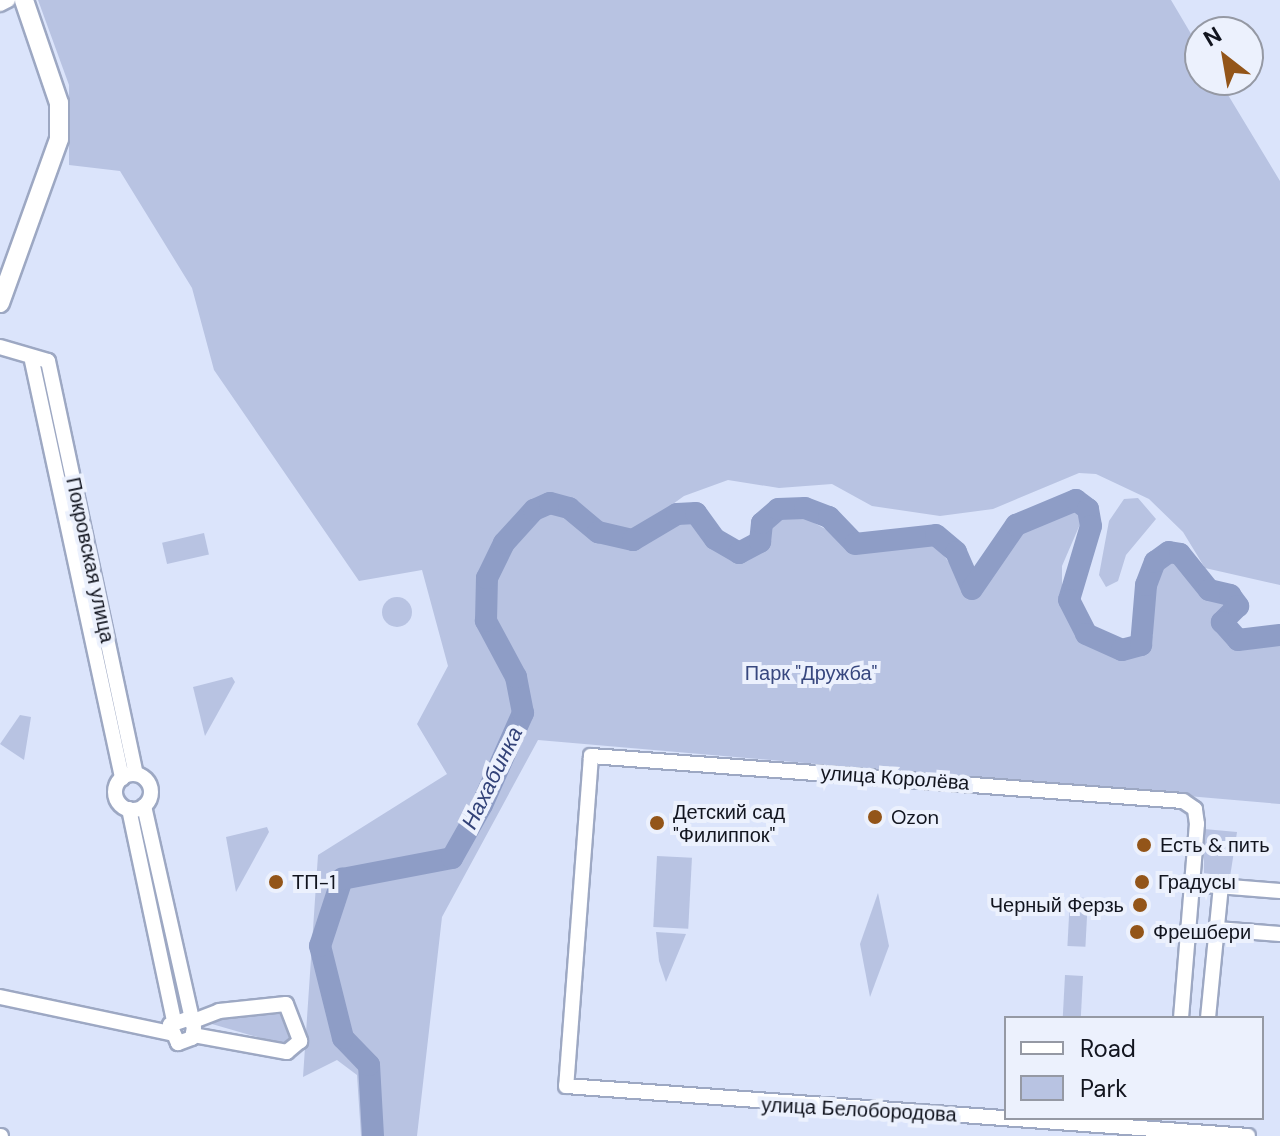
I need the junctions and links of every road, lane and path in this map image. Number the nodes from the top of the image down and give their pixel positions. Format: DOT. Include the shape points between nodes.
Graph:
graph roads {
  1 [pos="8,0"];
  2 [pos="24,0"];
  3 [pos="0,4"];
  4 [pos="0,303"];
  5 [pos="0,347"];
  6 [pos="32,361"];
  7 [pos="129,776"];
  8 [pos="137,808"];
  9 [pos="1193,884"];
  10 [pos="1221,886"];
  11 [pos="1280,891"];
  12 [pos="1217,929"];
  13 [pos="1280,934"];
  14 [pos="0,997"];
  15 [pos="1181,1016"];
  16 [pos="1208,1016"];
  17 [pos="183,1026"];
  18 [pos="566,1086"];
  19 [pos="1004,1113"];
  20 [pos="1108,1120"];
  21 [pos="1172,1124"];
  22 [pos="1199,1125"];
  23 [pos="1248,1136"];
  1 -- 3 [label="street"];
  2 -- 4 [label="street" via="59,103 59,139"];
  5 -- 6 [label="street, Покровская улица"];
  6 -- 7 [label="street, Покровская улица"];
  6 -- 7 [label="street, Покровская улица" via="48,361"];
  7 -- 8 [label="street, Покровская улица" via="116,796"];
  7 -- 8 [label="street, Покровская улица" via="150,787"];
  8 -- 17 [label="street, Покровская улица"];
  9 -- 10 [label="street"];
  9 -- 15 [label="street"];
  9 -- 18 [label="street, улица Королёва" via="1195,809 1183,801 591,756"];
  10 -- 11 [label="street"];
  10 -- 12 [label="street"];
  12 -- 13 [label="street"];
  12 -- 16 [label="street"];
  14 -- 17 [label="street"];
  17 -- 17 [label="street" via="287,1052 300,1041 286,1004 219,1011"];
  18 -- 19 [label="street, улица Белобородова"];
  20 -- 21 [label="street, улица Белобородова"];
  21 -- 22 [label="street, улица Белобородова"];
  22 -- 23 [label="street, улица Белобородова"];
}
